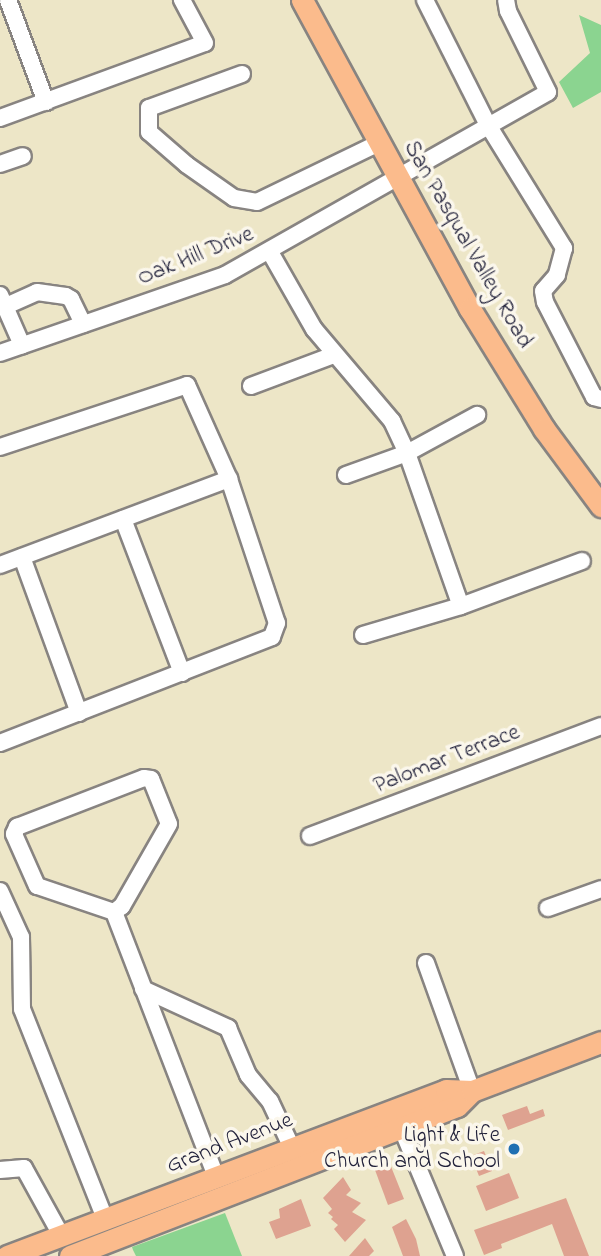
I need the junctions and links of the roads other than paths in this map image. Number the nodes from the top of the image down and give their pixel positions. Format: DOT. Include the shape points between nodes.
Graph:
graph roads {
  1 [pos="8,0"];
  2 [pos="182,0"];
  3 [pos="302,0"];
  4 [pos="425,0"];
  5 [pos="506,0"];
  6 [pos="242,74"];
  7 [pos="46,102"];
  8 [pos="0,118"];
  9 [pos="488,125"];
  10 [pos="379,143"];
  11 [pos="23,156"];
  12 [pos="0,164"];
  13 [pos="398,178"];
  14 [pos="270,252"];
  15 [pos="3,300"];
  16 [pos="83,324"];
  17 [pos="22,345"];
  18 [pos="0,353"];
  19 [pos="334,355"];
  20 [pos="251,386"];
  21 [pos="601,399"];
  22 [pos="477,415"];
  23 [pos="0,447"];
  24 [pos="407,453"];
  25 [pos="346,475"];
  26 [pos="229,479"];
  27 [pos="601,506"];
  28 [pos="124,519"];
  29 [pos="22,557"];
  30 [pos="582,561"];
  31 [pos="0,565"];
  32 [pos="461,606"];
  33 [pos="363,635"];
  34 [pos="182,673"];
  35 [pos="79,713"];
  36 [pos="601,726"];
  37 [pos="0,743"];
  38 [pos="310,836"];
  39 [pos="601,889"];
  40 [pos="0,891"];
  41 [pos="548,908"];
  42 [pos="114,912"];
  43 [pos="425,963"];
  44 [pos="143,989"];
  45 [pos="601,1042"];
  46 [pos="472,1091"];
  47 [pos="401,1127"];
  48 [pos="292,1148"];
  49 [pos="0,1170"];
  50 [pos="216,1176"];
  51 [pos="105,1219"];
  52 [pos="61,1235"];
  53 [pos="8,1256"];
  54 [pos="70,1256"];
  55 [pos="455,1256"];
  1 -- 7 [label="street"];
  2 -- 7 [label="street" via="205,43"];
  3 -- 10 [label="main road, San Pasqual Valley Road"];
  4 -- 9 [label="street"];
  5 -- 9 [label="street, Oak Hill Drive" via="548,92"];
  6 -- 10 [label="street" via="149,108 149,132 234,198 257,202"];
  7 -- 8 [label="street"];
  9 -- 13 [label="street, Oak Hill Drive"];
  9 -- 21 [label="street" via="564,248 557,275 543,290 545,302 594,397"];
  10 -- 13 [label="main road, San Pasqual Valley Road"];
  11 -- 12 [label="street"];
  13 -- 14 [label="street, Oak Hill Drive"];
  13 -- 27 [label="main road, San Pasqual Valley Road" via="470,309 544,429"];
  14 -- 16 [label="street, Oak Hill Drive" via="225,275"];
  14 -- 19 [label="street"];
  15 -- 16 [label="street" via="37,292 66,296"];
  15 -- 17 [label="street"];
  16 -- 17 [label="street, Oak Hill Drive"];
  17 -- 18 [label="street, Oak Hill Drive"];
  19 -- 20 [label="street"];
  19 -- 24 [label="street" via="392,421"];
  22 -- 24 [label="street"];
  23 -- 26 [label="street" via="187,385"];
  24 -- 25 [label="street"];
  24 -- 32 [label="street"];
  26 -- 28 [label="street"];
  26 -- 34 [label="street" via="277,623 272,637"];
  28 -- 29 [label="street"];
  28 -- 34 [label="street"];
  29 -- 31 [label="street"];
  29 -- 35 [label="street"];
  30 -- 32 [label="street"];
  32 -- 33 [label="street"];
  34 -- 35 [label="street"];
  35 -- 37 [label="street"];
  36 -- 38 [label="street, Palomar Terrace"];
  39 -- 41 [label="street"];
  40 -- 51 [label="street" via="21,937 22,1009"];
  42 -- 42 [label="street" via="122,906 169,824 151,779 17,827 14,834 37,886"];
  42 -- 44 [label="street"];
  43 -- 46 [label="street"];
  44 -- 48 [label="street" via="228,1028 248,1075 271,1101"];
  44 -- 50 [label="street"];
  45 -- 46 [label="main road, Grand Avenue"];
  46 -- 47 [label="main road, Grand Avenue" via="457,1106"];
  46 -- 48 [label="main road, Grand Avenue" via="446,1090"];
  47 -- 54 [label="main road, Grand Avenue"];
  47 -- 55 [label="street"];
  48 -- 50 [label="main road, Grand Avenue"];
  49 -- 52 [label="street" via="24,1168"];
  50 -- 51 [label="main road, Grand Avenue"];
  51 -- 52 [label="main road, Grand Avenue"];
  52 -- 53 [label="main road, Grand Avenue"];
}
